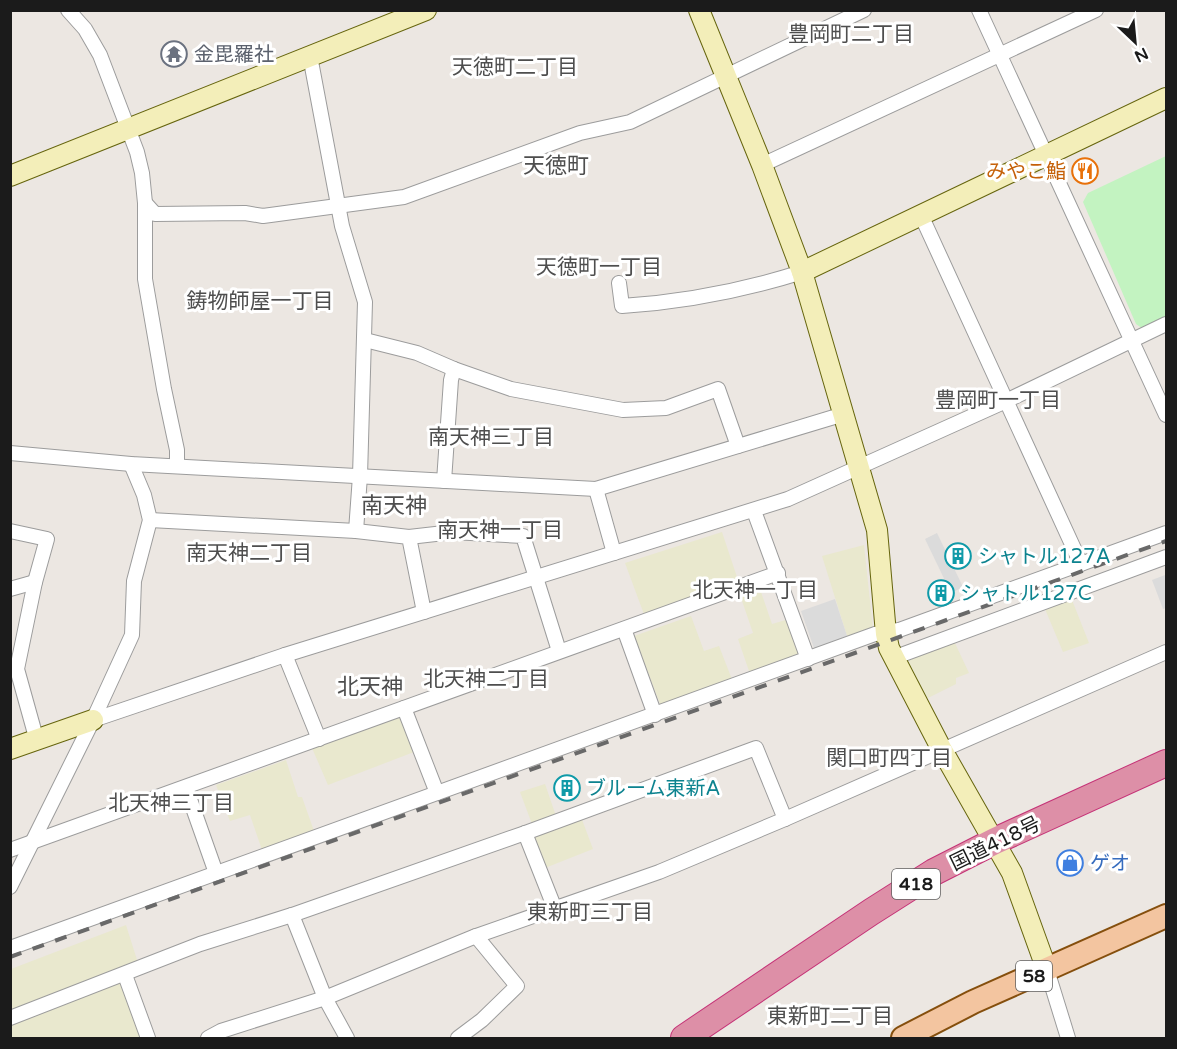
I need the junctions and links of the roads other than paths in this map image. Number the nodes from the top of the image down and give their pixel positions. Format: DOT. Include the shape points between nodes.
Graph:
graph roads {
  1 [pos="68,10"];
  2 [pos="426,10"];
  3 [pos="699,10"];
  4 [pos="864,10"];
  5 [pos="979,10"];
  6 [pos="1096,10"];
  7 [pos="999,55"];
  8 [pos="310,57"];
  9 [pos="726,75"];
  10 [pos="1167,98"];
  11 [pos="129,128"];
  12 [pos="1046,155"];
  13 [pos="762,165"];
  14 [pos="10,176"];
  15 [pos="145,203"];
  16 [pos="339,205"];
  17 [pos="921,215"];
  18 [pos="802,272"];
  19 [pos="619,283"];
  20 [pos="1167,324"];
  21 [pos="365,340"];
  22 [pos="1131,341"];
  23 [pos="454,369"];
  24 [pos="1006,401"];
  25 [pos="844,414"];
  26 [pos="1167,415"];
  27 [pos="738,446"];
  28 [pos="10,453"];
  29 [pos="131,464"];
  30 [pos="177,466"];
  31 [pos="860,468"];
  32 [pos="360,476"];
  33 [pos="444,481"];
  34 [pos="596,489"];
  35 [pos="754,511"];
  36 [pos="150,520"];
  37 [pos="10,531"];
  38 [pos="356,531"];
  39 [pos="1167,533"];
  40 [pos="409,537"];
  41 [pos="614,553"];
  42 [pos="1167,557"];
  43 [pos="1081,564"];
  44 [pos="778,573"];
  45 [pos="535,579"];
  46 [pos="35,582"];
  47 [pos="10,589"];
  48 [pos="424,612"];
  49 [pos="624,629"];
  50 [pos="886,634"];
  51 [pos="559,651"];
  52 [pos="1167,652"];
  53 [pos="285,655"];
  54 [pos="893,658"];
  55 [pos="808,659"];
  56 [pos="14,670"];
  57 [pos="404,708"];
  58 [pos="655,715"];
  59 [pos="93,720"];
  60 [pos="320,739"];
  61 [pos="37,741"];
  62 [pos="10,749"];
  63 [pos="942,750"];
  64 [pos="1167,763"];
  65 [pos="186,788"];
  66 [pos="437,792"];
  67 [pos="785,819"];
  68 [pos="525,833"];
  69 [pos="33,842"];
  70 [pos="995,842"];
  71 [pos="10,850"];
  72 [pos="216,873"];
  73 [pos="10,887"];
  74 [pos="555,909"];
  75 [pos="292,915"];
  76 [pos="1167,916"];
  77 [pos="476,936"];
  78 [pos="10,948"];
  79 [pos="1047,970"];
  80 [pos="125,975"];
  81 [pos="325,998"];
  82 [pos="10,1018"];
  83 [pos="148,1038"];
  84 [pos="208,1038"];
  85 [pos="346,1038"];
  86 [pos="458,1038"];
  87 [pos="684,1038"];
  88 [pos="903,1038"];
  89 [pos="1068,1038"];
  1 -- 11 [label="street" via="100,55"];
  2 -- 8 [label="street"];
  3 -- 9 [label="street"];
  4 -- 9 [label="street"];
  5 -- 7 [label="street"];
  6 -- 7 [label="street"];
  7 -- 12 [label="street"];
  7 -- 13 [label="street"];
  8 -- 11 [label="street"];
  8 -- 16 [label="street"];
  9 -- 13 [label="street"];
  9 -- 16 [label="street" via="630,122 580,133 404,196"];
  10 -- 12 [label="street"];
  11 -- 14 [label="street"];
  11 -- 15 [label="street" via="142,173"];
  12 -- 17 [label="street"];
  12 -- 22 [label="street"];
  13 -- 18 [label="street"];
  15 -- 16 [label="street" via="155,214 263,216"];
  15 -- 30 [label="street" via="145,279"];
  16 -- 21 [label="street" via="365,302"];
  17 -- 18 [label="street"];
  17 -- 24 [label="street"];
  18 -- 19 [label="street" via="665,303 622,306"];
  18 -- 25 [label="street"];
  20 -- 22 [label="street"];
  21 -- 23 [label="street" via="417,352"];
  21 -- 32 [label="street"];
  22 -- 24 [label="street"];
  22 -- 26 [label="street"];
  23 -- 27 [label="street" via="511,389 623,410 666,408 718,389"];
  23 -- 33 [label="street"];
  24 -- 31 [label="street"];
  24 -- 43 [label="street"];
  25 -- 27 [label="street"];
  25 -- 31 [label="street"];
  27 -- 34 [label="street"];
  28 -- 29 [label="street"];
  29 -- 30 [label="street"];
  29 -- 36 [label="street"];
  30 -- 32 [label="street"];
  31 -- 35 [label="street"];
  31 -- 50 [label="street" via="878,530"];
  32 -- 33 [label="street"];
  32 -- 38 [label="street"];
  33 -- 34 [label="street"];
  34 -- 41 [label="street"];
  35 -- 41 [label="street"];
  35 -- 44 [label="street"];
  36 -- 38 [label="street"];
  36 -- 59 [label="street" via="134,581 132,635"];
  37 -- 46 [label="street" via="47,539"];
  38 -- 40 [label="street"];
  39 -- 43 [label="street"];
  40 -- 45 [label="street" via="453,532 523,536"];
  40 -- 48 [label="street"];
  41 -- 45 [label="street"];
  42 -- 54 [label="street"];
  43 -- 50 [label="street"];
  44 -- 49 [label="street"];
  44 -- 55 [label="street"];
  45 -- 48 [label="street"];
  45 -- 51 [label="street"];
  46 -- 47 [label="street"];
  46 -- 56 [label="street"];
  48 -- 53 [label="street"];
  49 -- 51 [label="street"];
  49 -- 58 [label="street"];
  50 -- 54 [label="street"];
  50 -- 55 [label="street" via="875,634"];
  51 -- 57 [label="street"];
  52 -- 63 [label="street"];
  53 -- 59 [label="street"];
  53 -- 60 [label="street"];
  54 -- 63 [label="street"];
  55 -- 58 [label="street"];
  56 -- 61 [label="street"];
  57 -- 60 [label="street"];
  57 -- 66 [label="street"];
  58 -- 66 [label="street"];
  59 -- 61 [label="street"];
  59 -- 69 [label="street"];
  60 -- 65 [label="street"];
  61 -- 62 [label="street"];
  63 -- 67 [label="street"];
  63 -- 70 [label="street"];
  64 -- 70 [label="highway, 国道418号 / 418"];
  65 -- 69 [label="street"];
  65 -- 72 [label="street"];
  66 -- 72 [label="street"];
  67 -- 68 [label="street" via="756,748"];
  67 -- 74 [label="street" via="659,872"];
  68 -- 74 [label="street"];
  68 -- 75 [label="street"];
  69 -- 71 [label="street"];
  69 -- 73 [label="street"];
  70 -- 79 [label="street" via="1012,873"];
  70 -- 87 [label="highway, 国道418号 / 418" via="934,872 880,906"];
  72 -- 78 [label="street"];
  74 -- 77 [label="street"];
  75 -- 80 [label="street" via="200,944"];
  75 -- 81 [label="street"];
  76 -- 79 [label="main road, 58"];
  77 -- 81 [label="street"];
  77 -- 86 [label="street" via="517,986"];
  79 -- 88 [label="main road, 58"];
  79 -- 89 [label="street"];
  80 -- 82 [label="street"];
  80 -- 83 [label="street"];
  81 -- 84 [label="street"];
  81 -- 85 [label="street"];
}
